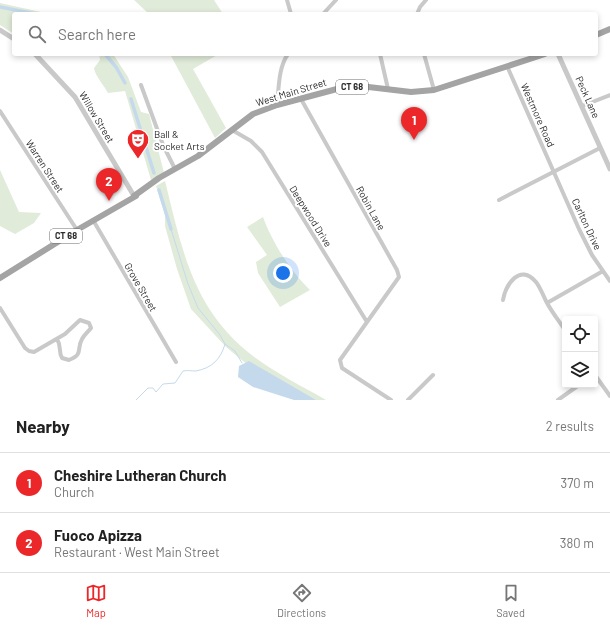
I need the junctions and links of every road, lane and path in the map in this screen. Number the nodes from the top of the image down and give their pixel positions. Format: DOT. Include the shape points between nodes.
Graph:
graph roads {
  1 [pos="287,0"];
  2 [pos="336,0"];
  3 [pos="426,0"];
  4 [pos="290,12"];
  5 [pos="325,12"];
  6 [pos="418,12"];
  7 [pos="610,29"];
  8 [pos="0,30"];
  9 [pos="598,34"];
  10 [pos="12,38"];
  11 [pos="37,56"];
  12 [pos="287,56"];
  13 [pos="380,56"];
  14 [pos="425,56"];
  15 [pos="539,56"];
  16 [pos="559,56"];
  17 [pos="507,66"];
  18 [pos="141,85"];
  19 [pos="388,89"];
  20 [pos="434,90"];
  21 [pos="610,95"];
  22 [pos="301,99"];
  23 [pos="277,105"];
  24 [pos="582,106"];
  25 [pos="0,111"];
  26 [pos="231,129"];
  27 [pos="600,148"];
  28 [pos="610,169"];
  29 [pos="176,170"];
  30 [pos="555,171"];
  31 [pos="134,196"];
  32 [pos="499,200"];
  33 [pos="93,220"];
  34 [pos="77,230"];
  35 [pos="603,271"];
  36 [pos="0,278"];
  37 [pos="610,281"];
  38 [pos="503,300"];
  39 [pos="547,303"];
  40 [pos="0,308"];
  41 [pos="367,322"];
  42 [pos="562,326"];
  43 [pos="57,339"];
  44 [pos="176,362"];
  45 [pos="433,375"];
  46 [pos="598,379"];
  47 [pos="575,388"];
  48 [pos="610,396"];
  49 [pos="391,400"];
  50 [pos="408,400"];
  51 [pos="558,400"];
  1 -- 4 [label="street"];
  2 -- 5 [label="street"];
  3 -- 6 [label="street"];
  7 -- 9 [label="main road"];
  8 -- 10 [label="street"];
  11 -- 31 [label="street, Willow Street" via="75,97"];
  12 -- 23 [label="street" via="279,78"];
  13 -- 19 [label="street"];
  14 -- 20 [label="street"];
  15 -- 17 [label="main road, West Main Street / CT 68"];
  16 -- 24 [label="street, Peck Lane"];
  17 -- 20 [label="main road, West Main Street / CT 68"];
  17 -- 30 [label="street, Westmore Road"];
  18 -- 29 [label="street"];
  19 -- 20 [label="main road, West Main Street / CT 68" via="411,92"];
  19 -- 22 [label="main road, West Main Street / CT 68" via="360,86 339,88"];
  21 -- 24 [label="street"];
  22 -- 23 [label="main road, West Main Street / CT 68"];
  22 -- 41 [label="street, Robin Lane" via="400,277"];
  23 -- 26 [label="main road, West Main Street / CT 68" via="254,114"];
  24 -- 27 [label="street, Peck Lane"];
  25 -- 34 [label="street, Warren Street"];
  26 -- 29 [label="main road, West Main Street / CT 68"];
  26 -- 41 [label="street, Deepwood Drive" via="251,141 262,152"];
  27 -- 28 [label="street, Peck Lane"];
  27 -- 30 [label="street"];
  29 -- 31 [label="main road, West Main Street / CT 68" via="162,182"];
  30 -- 32 [label="street"];
  30 -- 35 [label="street, Carlton Drive" via="578,229"];
  31 -- 33 [label="main road, West Main Street / CT 68"];
  33 -- 34 [label="main road, West Main Street / CT 68"];
  33 -- 44 [label="street, Grove Street"];
  34 -- 36 [label="main road, West Main Street / CT 68"];
  35 -- 37 [label="street, Carlton Drive"];
  35 -- 39 [label="street"];
  38 -- 39 [label="street" via="509,282 516,276 523,275 536,282"];
  39 -- 42 [label="street"];
  40 -- 43 [label="street" via="29,351 38,351"];
  41 -- 49 [label="street" via="340,360 342,368"];
  43 -- 43 [label="street" via="80,320 89,323 91,328 81,341 80,352 75,358 62,358"];
  45 -- 50 [label="street"];
  46 -- 48 [label="street"];
  47 -- 51 [label="street"];
}
